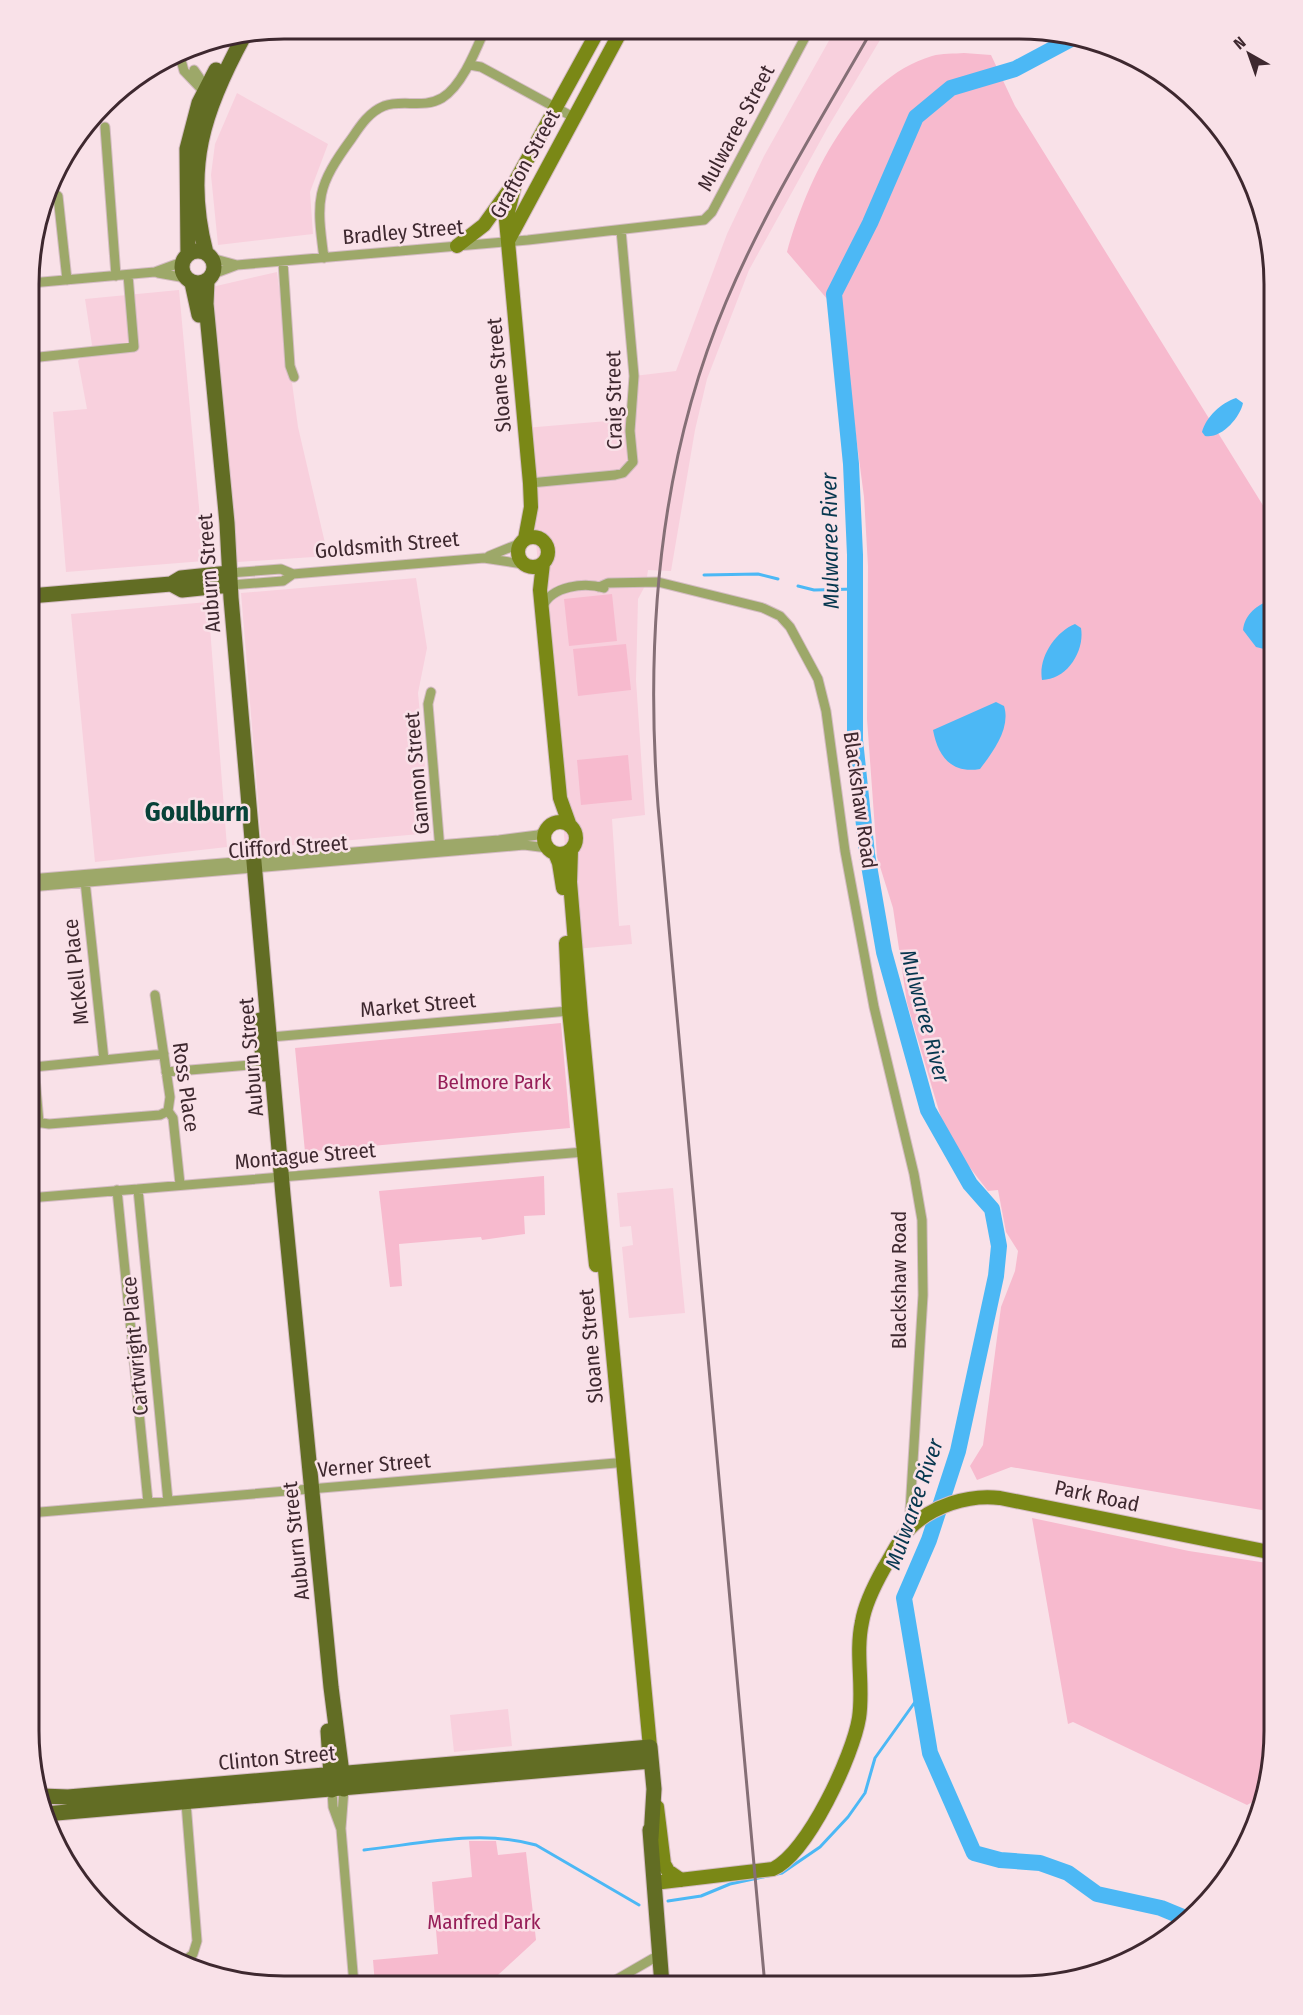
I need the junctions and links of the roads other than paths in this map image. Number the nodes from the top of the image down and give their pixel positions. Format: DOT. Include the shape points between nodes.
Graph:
graph roads {
  1 [pos="481,39"];
  2 [pos="594,39"];
  3 [pos="617,39"];
  4 [pos="804,39"];
  5 [pos="239,43"];
  6 [pos="230,45"];
  7 [pos="183,63"];
  8 [pos="470,65"];
  9 [pos="209,89"];
  10 [pos="557,108"];
  11 [pos="574,118"];
  12 [pos="105,127"];
  13 [pos="516,180"];
  14 [pos="56,195"];
  15 [pos="712,212"];
  16 [pos="621,230"];
  17 [pos="508,240"];
  18 [pos="457,246"];
  19 [pos="209,255"];
  20 [pos="185,258"];
  21 [pos="324,258"];
  22 [pos="283,262"];
  23 [pos="237,265"];
  24 [pos="155,272"];
  25 [pos="128,275"];
  26 [pos="116,276"];
  27 [pos="199,279"];
  28 [pos="67,280"];
  29 [pos="39,282"];
  30 [pos="39,357"];
  31 [pos="294,377"];
  32 [pos="530,483"];
  33 [pos="531,507"];
  34 [pos="542,540"];
  35 [pos="523,541"];
  36 [pos="484,558"];
  37 [pos="526,565"];
  38 [pos="542,577"];
  39 [pos="226,579"];
  40 [pos="563,589"];
  41 [pos="39,595"];
  42 [pos="542,609"];
  43 [pos="431,692"];
  44 [pos="560,798"];
  45 [pos="570,826"];
  46 [pos="550,827"];
  47 [pos="440,848"];
  48 [pos="551,850"];
  49 [pos="571,850"];
  50 [pos="251,864"];
  51 [pos="87,878"];
  52 [pos="39,879"];
  53 [pos="67,879"];
  54 [pos="39,885"];
  55 [pos="575,949"];
  56 [pos="155,995"];
  57 [pos="569,1011"];
  58 [pos="271,1038"];
  59 [pos="164,1054"];
  60 [pos="104,1060"];
  61 [pos="263,1064"];
  62 [pos="39,1066"];
  63 [pos="166,1072"];
  64 [pos="588,1092"];
  65 [pos="168,1111"];
  66 [pos="39,1122"];
  67 [pos="584,1152"];
  68 [pos="278,1177"];
  69 [pos="180,1184"];
  70 [pos="602,1185"];
  71 [pos="138,1189"];
  72 [pos="117,1190"];
  73 [pos="39,1197"];
  74 [pos="599,1203"];
  75 [pos="616,1463"];
  76 [pos="309,1489"];
  77 [pos="168,1501"];
  78 [pos="148,1502"];
  79 [pos="39,1512"];
  80 [pos="915,1523"];
  81 [pos="1264,1551"];
  82 [pos="645,1754"];
  83 [pos="338,1782"];
  84 [pos="654,1789"];
  85 [pos="48,1796"];
  86 [pos="186,1803"];
  87 [pos="53,1813"];
  88 [pos="651,1838"];
  89 [pos="681,1880"];
  90 [pos="654,1883"];
  91 [pos="659,1955"];
  92 [pos="190,1957"];
  93 [pos="353,1976"];
  94 [pos="622,1976"];
  95 [pos="661,1976"];
  1 -- 8 [label="street"];
  2 -- 10 [label="street, Grafton Street"];
  3 -- 11 [label="street, Grafton Street"];
  4 -- 15 [label="street, Mulwaree Street"];
  5 -- 9 [label="main road"];
  6 -- 9 [label="main road"];
  7 -- 9 [label="street"];
  7 -- 9 [label="street" via="184,71"];
  8 -- 10 [label="street" via="478,65"];
  8 -- 21 [label="street" via="442,98 429,104 384,106 370,115 356,133 332,165 321,190 319,213"];
  9 -- 19 [label="main road" via="196,167 201,232"];
  9 -- 20 [label="main road" via="194,118 186,164"];
  10 -- 11 [label="street"];
  10 -- 13 [label="street, Grafton Street"];
  11 -- 17 [label="street, Grafton Street"];
  12 -- 26 [label="street"];
  13 -- 17 [label="street, Grafton Street" via="506,220"];
  13 -- 18 [label="street" via="484,225"];
  14 -- 28 [label="street"];
  15 -- 16 [label="street, Bradley Street" via="699,222"];
  16 -- 17 [label="street, Bradley Street"];
  16 -- 32 [label="street, Craig Street" via="634,376 630,431 633,462 623,473 615,475"];
  17 -- 18 [label="street, Bradley Street"];
  17 -- 32 [label="street, Sloane Street"];
  18 -- 21 [label="street, Bradley Street"];
  19 -- 20 [label="main road" via="197,251"];
  19 -- 23 [label="street, Bradley Street"];
  19 -- 27 [label="main road"];
  20 -- 24 [label="street"];
  20 -- 27 [label="main road" via="182,270"];
  21 -- 22 [label="street, Bradley Street"];
  22 -- 23 [label="street, Bradley Street"];
  22 -- 31 [label="street"];
  23 -- 27 [label="street, Bradley Street"];
  24 -- 25 [label="street"];
  24 -- 27 [label="street"];
  25 -- 26 [label="street"];
  25 -- 30 [label="street" via="135,347"];
  26 -- 28 [label="street"];
  27 -- 39 [label="main road, Auburn Street"];
  28 -- 29 [label="street"];
  32 -- 33 [label="street, Sloane Street"];
  33 -- 34 [label="street, Sloane Street"];
  33 -- 35 [label="street, Sloane Street"];
  34 -- 35 [label="street" via="533,537"];
  34 -- 38 [label="street, Sloane Street" via="548,551"];
  35 -- 36 [label="street, Goldsmith Street"];
  35 -- 37 [label="street, Sloane Street" via="518,552"];
  36 -- 37 [label="street, Goldsmith Street"];
  36 -- 39 [label="street, Goldsmith Street" via="293,574 281,569"];
  37 -- 38 [label="street"];
  37 -- 38 [label="street" via="536,567"];
  38 -- 40 [label="street" via="550,586"];
  38 -- 42 [label="street"];
  39 -- 41 [label="main road, Goldsmith Street" via="182,590 171,584"];
  39 -- 50 [label="main road, Auburn Street"];
  40 -- 42 [label="street" via="550,595"];
  40 -- 80 [label="street, Blackshaw Road" via="657,587 757,606 783,620 811,664 824,702 866,965 922,1220 923,1303 910,1511"];
  42 -- 44 [label="street"];
  43 -- 47 [label="street, Gannon Street" via="428,704"];
  44 -- 45 [label="street"];
  44 -- 46 [label="street"];
  45 -- 46 [label="street" via="562,822"];
  45 -- 49 [label="street" via="576,840"];
  46 -- 47 [label="street, Clifford Street" via="538,834"];
  46 -- 48 [label="street" via="545,839"];
  47 -- 48 [label="street, Clifford Street" via="525,845"];
  47 -- 50 [label="street, Clifford Street"];
  48 -- 49 [label="street"];
  48 -- 57 [label="street, Sloane Street" via="561,873"];
  49 -- 55 [label="street, Sloane Street"];
  50 -- 51 [label="street, Clifford Street"];
  50 -- 58 [label="main road, Auburn Street"];
  50 -- 61 [label="main road, Auburn Street"];
  51 -- 53 [label="street, Clifford Street"];
  51 -- 60 [label="street, McKell Place"];
  52 -- 53 [label="street, Clifford Street"];
  53 -- 54 [label="street, Clifford Street"];
  55 -- 57 [label="street" via="576,996"];
  55 -- 64 [label="street, Sloane Street"];
  56 -- 59 [label="street, Ross Place"];
  57 -- 58 [label="street, Market Street"];
  57 -- 67 [label="street, Sloane Street"];
  58 -- 68 [label="main road, Auburn Street"];
  59 -- 60 [label="street"];
  59 -- 63 [label="street, Ross Place"];
  60 -- 62 [label="street"];
  61 -- 63 [label="street"];
  61 -- 68 [label="main road, Auburn Street"];
  63 -- 65 [label="street, Ross Place"];
  64 -- 67 [label="street" via="588,1146"];
  64 -- 74 [label="street, Sloane Street"];
  65 -- 66 [label="street"];
  65 -- 69 [label="street, Ross Place" via="173,1118"];
  67 -- 68 [label="street, Montague Street"];
  67 -- 75 [label="street, Sloane Street"];
  68 -- 69 [label="street, Montague Street"];
  68 -- 76 [label="main road, Auburn Street"];
  69 -- 71 [label="street, Montague Street"];
  70 -- 74 [label="street"];
  71 -- 72 [label="street, Montague Street"];
  71 -- 77 [label="street, Cartwright Place"];
  72 -- 73 [label="street, Montague Street"];
  72 -- 78 [label="street, Cartwright Place"];
  74 -- 82 [label="street, Sloane Street"];
  75 -- 76 [label="street, Verner Street"];
  75 -- 82 [label="street, Sloane Street"];
  76 -- 77 [label="street, Verner Street"];
  76 -- 83 [label="main road, Auburn Street"];
  77 -- 78 [label="street, Verner Street"];
  78 -- 79 [label="street, Verner Street"];
  80 -- 81 [label="street, Park Road" via="956,1502 1000,1498"];
  80 -- 89 [label="street" via="898,1544 864,1611 856,1731 829,1796 805,1839 785,1862 773,1869"];
  82 -- 83 [label="main road, Clinton Street"];
  82 -- 84 [label="main road, Sloane Street"];
  82 -- 88 [label="main road, Sloane Street"];
  83 -- 85 [label="main road, Clinton Street"];
  83 -- 86 [label="main road, Clinton Street"];
  83 -- 93 [label="street, Auburn Street" via="333,1807 341,1829"];
  84 -- 88 [label="main road, Sloane Street"];
  84 -- 89 [label="street" via="664,1864"];
  86 -- 87 [label="main road, Clinton Street"];
  86 -- 92 [label="street" via="197,1941"];
  88 -- 90 [label="main road, Sloane Street"];
  89 -- 90 [label="street"];
  90 -- 91 [label="main road, Sloane Street"];
  91 -- 94 [label="street"];
  91 -- 95 [label="main road, Sloane Street"];
}
